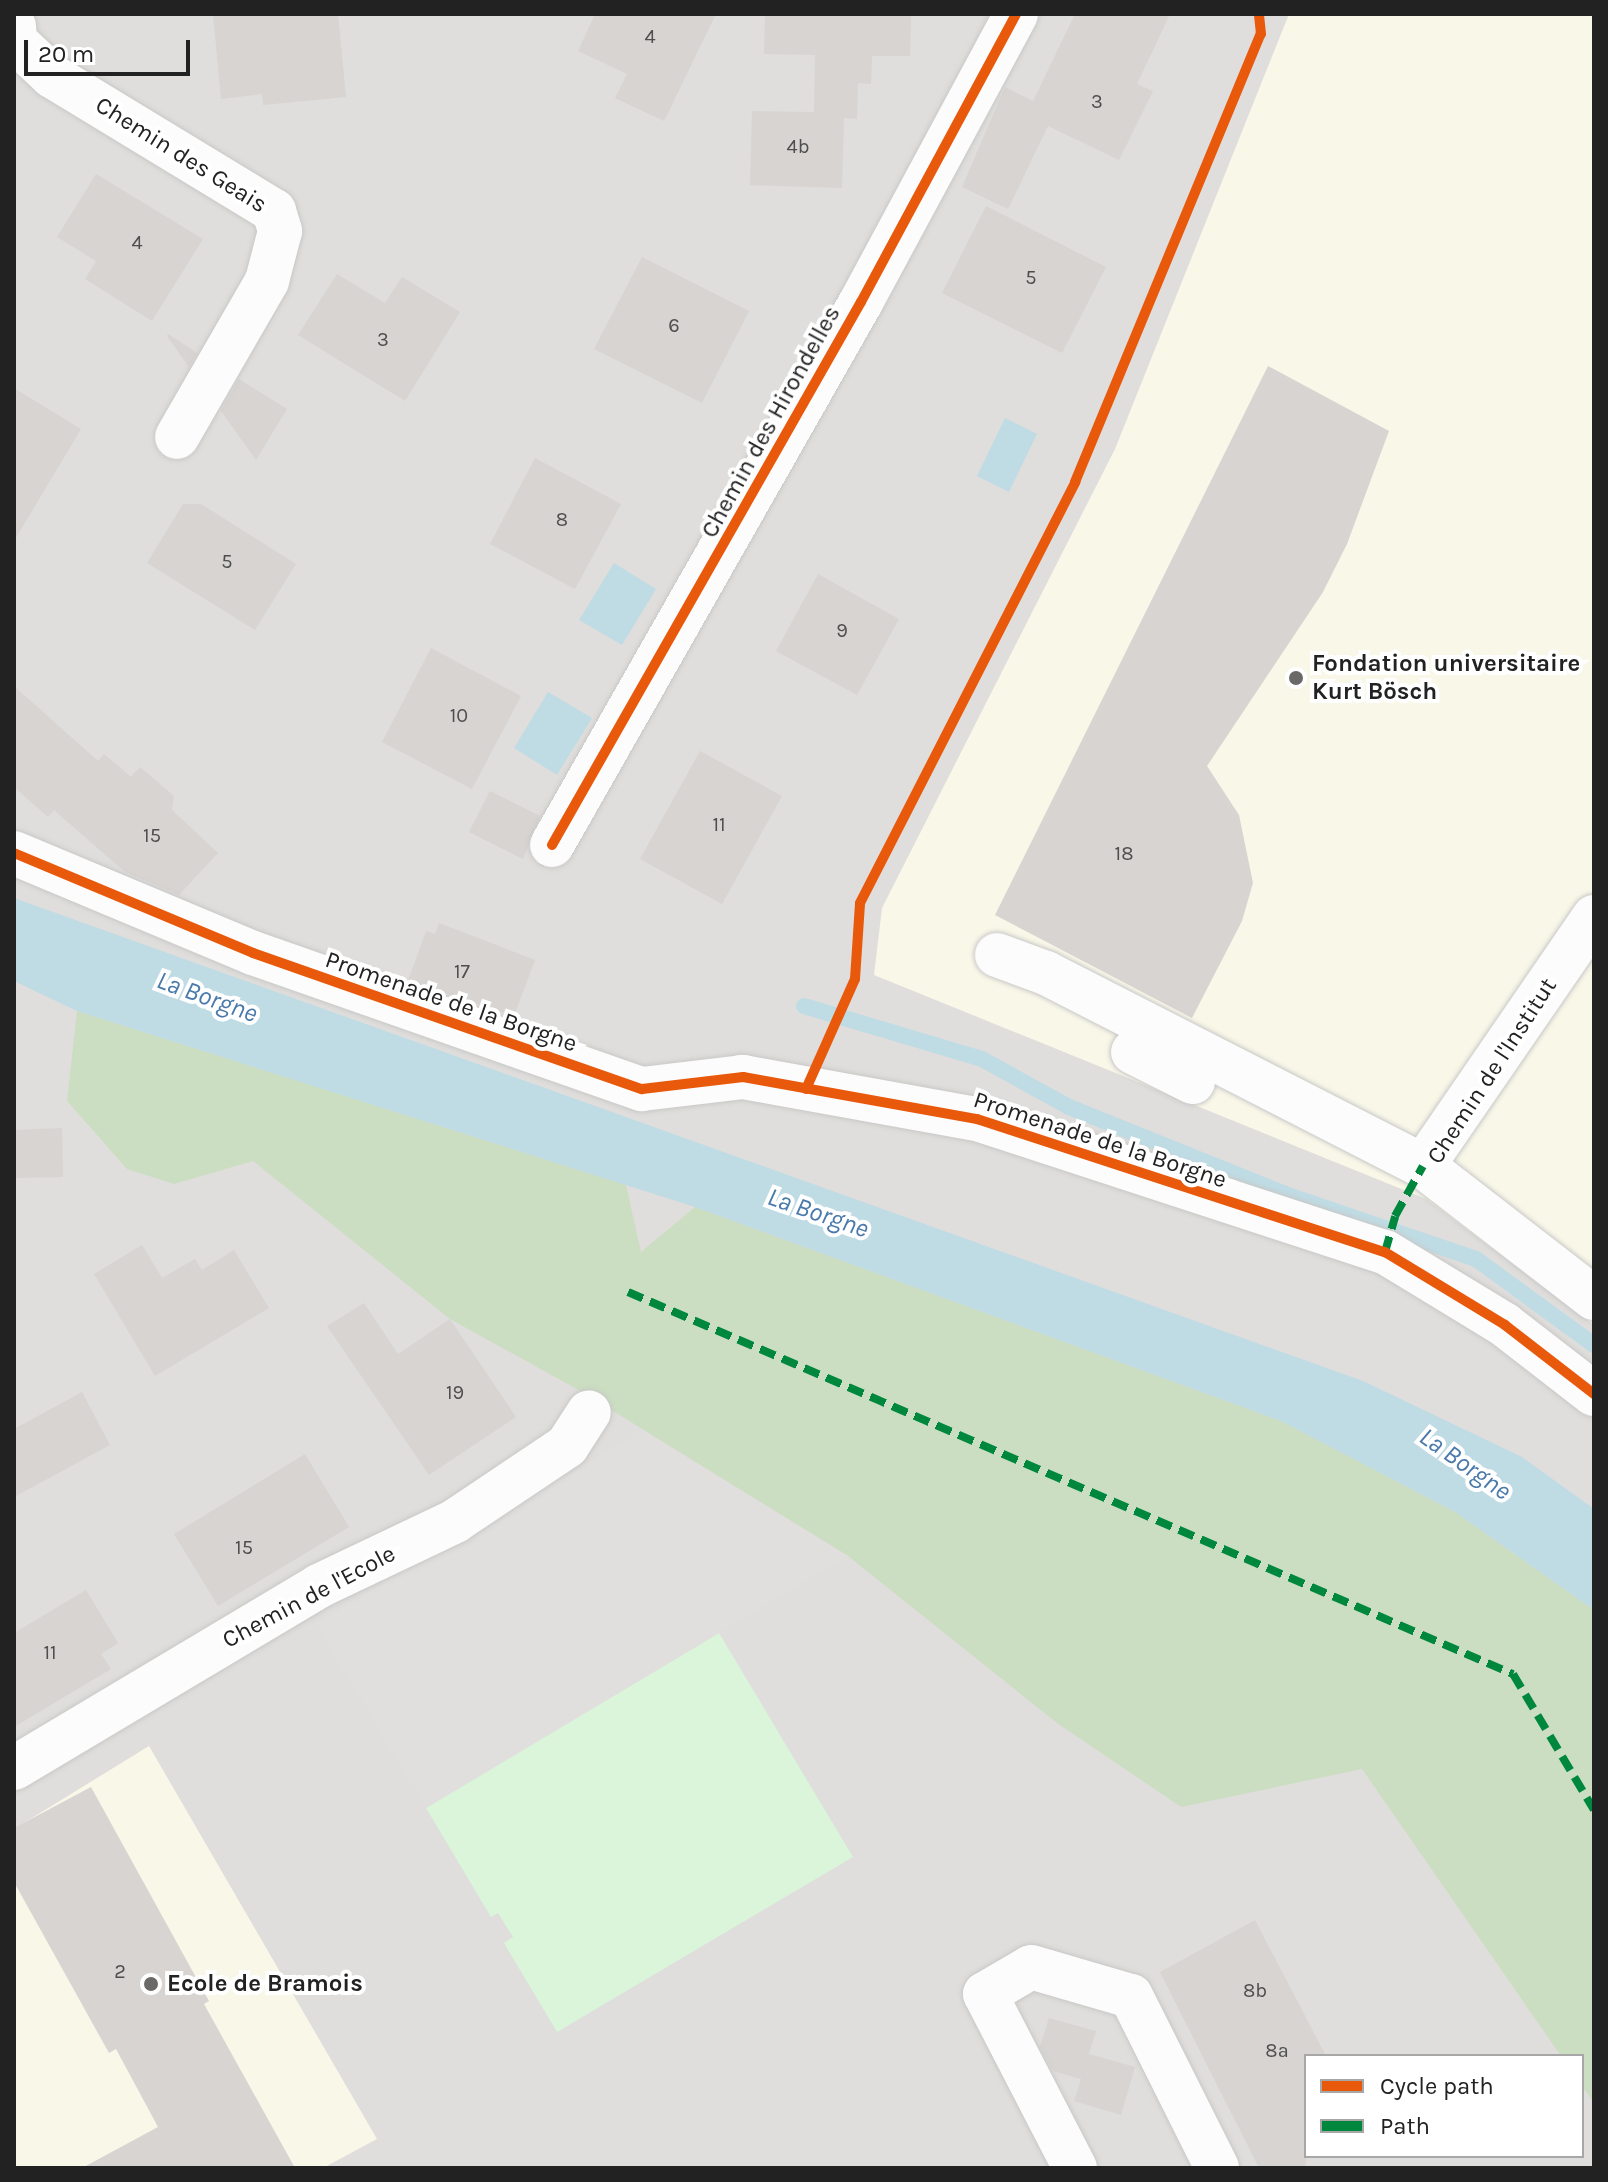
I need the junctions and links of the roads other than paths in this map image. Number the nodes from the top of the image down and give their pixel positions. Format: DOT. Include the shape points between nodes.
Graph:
graph roads {
  1 [pos="1016,14"];
  2 [pos="14,26"];
  3 [pos="177,437"];
  4 [pos="552,845"];
  5 [pos="14,853"];
  6 [pos="1594,917"];
  7 [pos="997,955"];
  8 [pos="1133,1052"];
  9 [pos="1423,1166"];
  10 [pos="1594,1298"];
  11 [pos="1594,1394"];
  12 [pos="589,1412"];
  13 [pos="14,1768"];
  14 [pos="1075,2168"];
  15 [pos="1217,2168"];
  1 -- 4 [label="street, Chemin des Hirondelles" via="861,302"];
  2 -- 3 [label="street, Chemin des Geais" via="15,41 52,76 274,211 280,231 267,281"];
  5 -- 11 [label="street, Promenade de la Borgne" via="253,953 642,1089 743,1077 977,1119 1385,1252 1505,1325"];
  6 -- 9 [label="street, Chemin de l'Institut"];
  7 -- 9 [label="street" via="1046,973"];
  8 -- 9 [label="street" via="1290,1130"];
  9 -- 10 [label="street, Chemin de l'Institut"];
  12 -- 13 [label="street, Chemin de l'Ecole" via="567,1446 455,1521 319,1586"];
  14 -- 15 [label="street" via="985,1994 1031,1967 1131,1996"];
}
